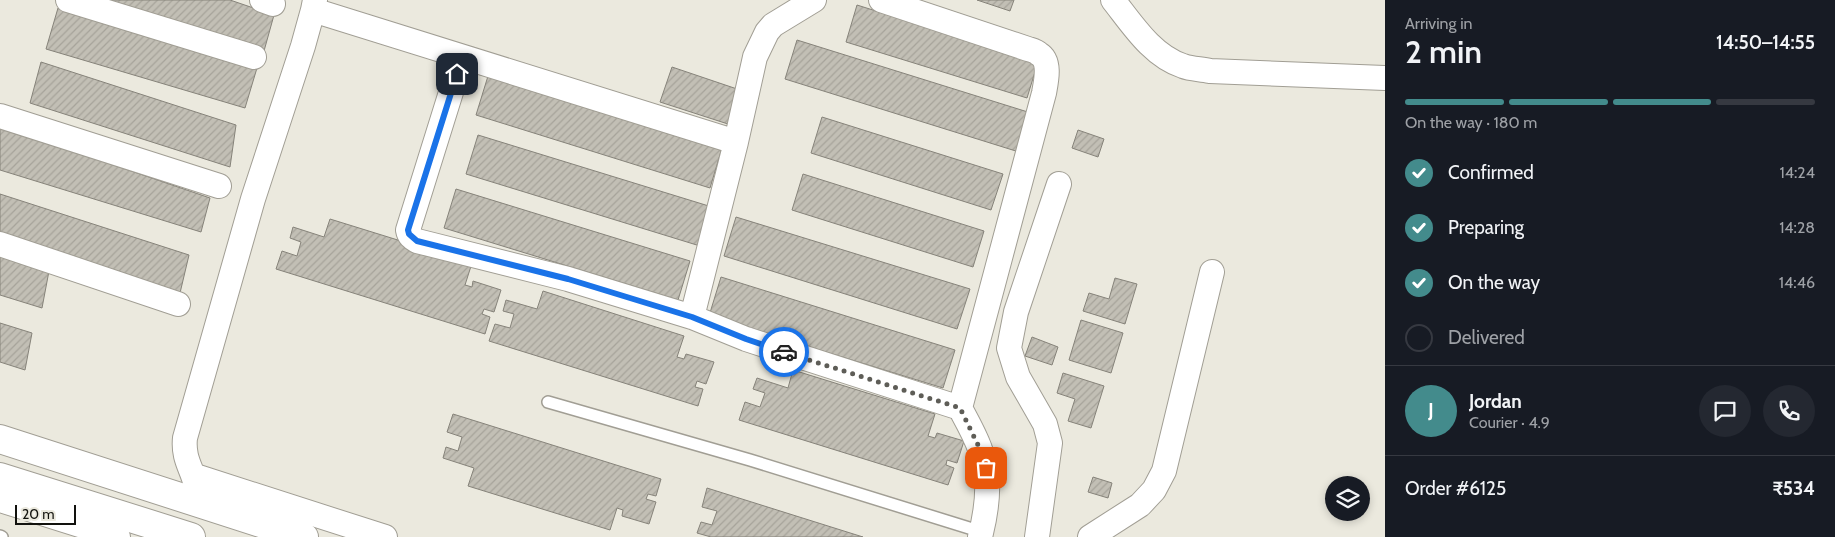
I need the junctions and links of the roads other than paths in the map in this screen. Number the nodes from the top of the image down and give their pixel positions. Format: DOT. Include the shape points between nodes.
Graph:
graph roads {
  1 [pos="68,0"];
  2 [pos="814,0"];
  3 [pos="881,0"];
  4 [pos="1112,0"];
  5 [pos="314,5"];
  6 [pos="254,56"];
  7 [pos="462,57"];
  8 [pos="1385,78"];
  9 [pos="0,116"];
  10 [pos="736,142"];
  11 [pos="1058,184"];
  12 [pos="219,186"];
  13 [pos="0,244"];
  14 [pos="1212,272"];
  15 [pos="178,304"];
  16 [pos="692,317"];
  17 [pos="548,402"];
  18 [pos="960,408"];
  19 [pos="0,440"];
  20 [pos="0,476"];
  21 [pos="196,489"];
  22 [pos="0,500"];
  23 [pos="981,535"];
  24 [pos="118,537"];
  25 [pos="190,537"];
  26 [pos="304,537"];
  27 [pos="385,537"];
  28 [pos="1037,537"];
  29 [pos="1090,537"];
  1 -- 6 [label="street"];
  2 -- 10 [label="street" via="767,32 755,57"];
  3 -- 18 [label="street" via="1028,49 1040,54 1046,66 1044,93"];
  4 -- 8 [label="street" via="1146,41 1165,57 1183,66 1210,71"];
  5 -- 7 [label="street"];
  5 -- 21 [label="street" via="253,199 185,438 184,450"];
  7 -- 10 [label="street"];
  7 -- 16 [label="street" via="408,230 412,238 568,279"];
  9 -- 12 [label="street"];
  10 -- 16 [label="street"];
  11 -- 28 [label="street" via="1016,312 1009,348 1018,377 1045,424 1050,443"];
  13 -- 15 [label="street"];
  14 -- 29 [label="street" via="1164,471 1154,490 1140,505"];
  16 -- 18 [label="street" via="746,339"];
  17 -- 23 [label="lane" via="750,460"];
  18 -- 23 [label="street" via="986,468 987,492"];
  19 -- 21 [label="main road"];
  20 -- 25 [label="main road"];
  21 -- 26 [label="main road"];
  21 -- 27 [label="street"];
  22 -- 24 [label="street"];
}
